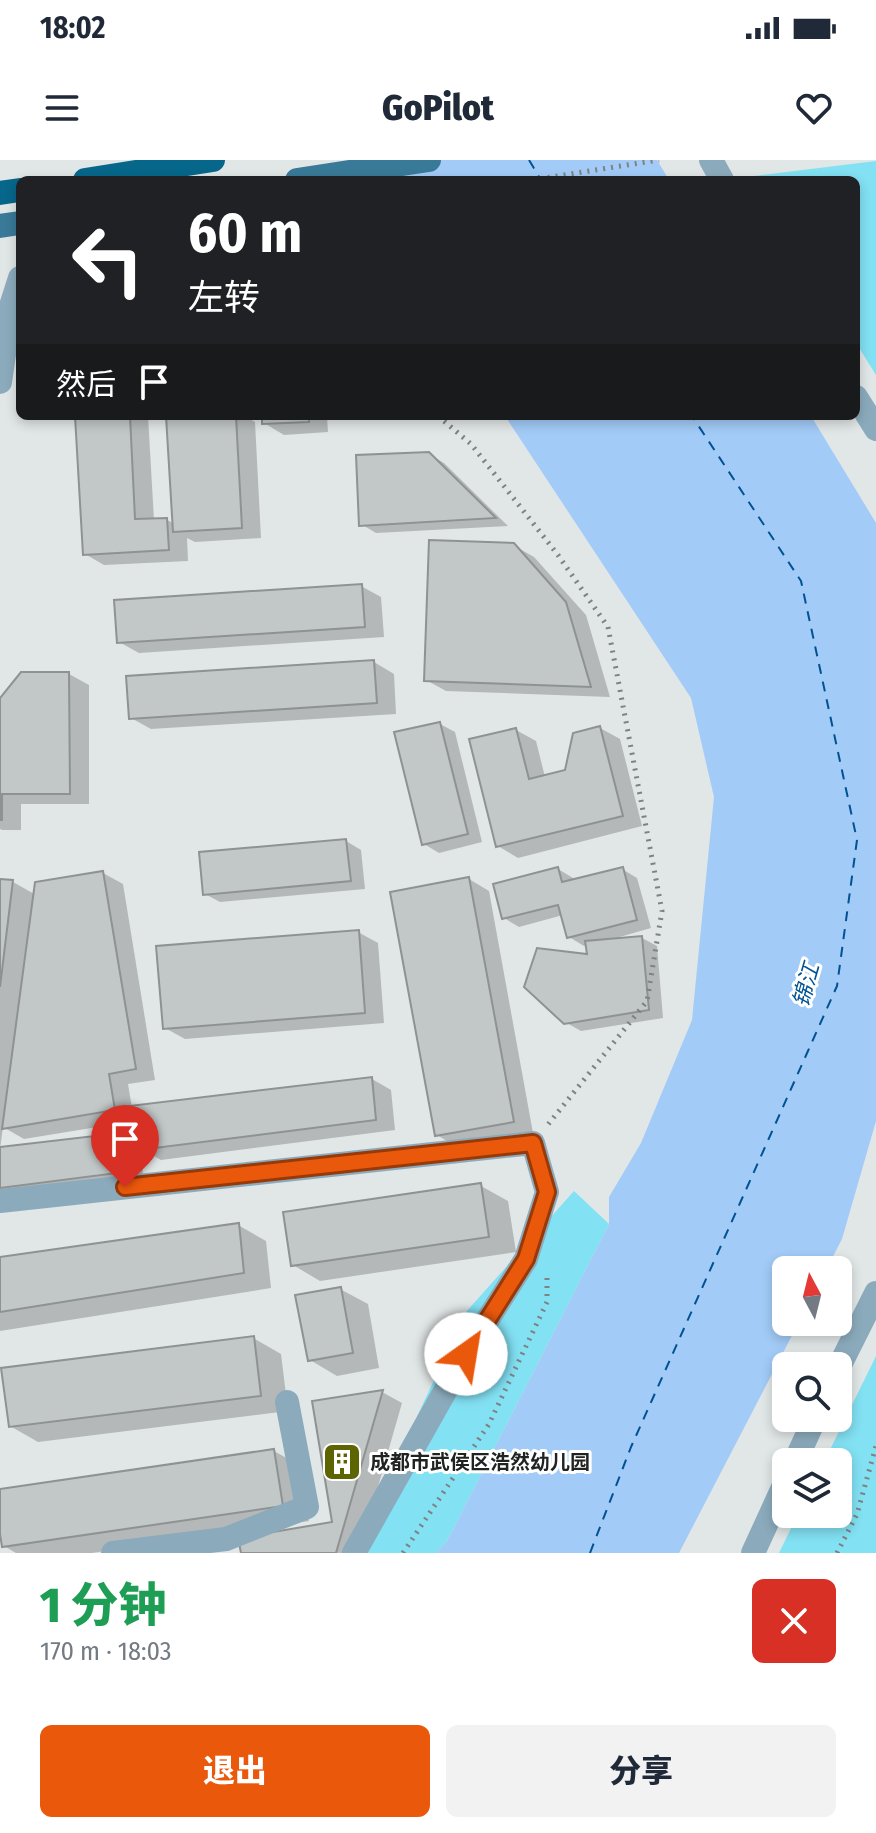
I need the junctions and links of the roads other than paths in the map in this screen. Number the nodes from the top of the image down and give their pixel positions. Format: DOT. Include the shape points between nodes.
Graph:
graph roads {
  1 [pos="213,160"];
  2 [pos="429,160"];
  3 [pos="111,176"];
  4 [pos="323,176"];
  5 [pos="16,290"];
  6 [pos="0,382"];
  7 [pos="860,403"];
  8 [pos="876,429"];
  9 [pos="0,1201"];
  10 [pos="876,1293"];
  11 [pos="846,1352"];
  12 [pos="287,1402"];
  13 [pos="772,1512"];
  14 [pos="226,1546"];
  15 [pos="113,1553"];
  16 [pos="354,1553"];
  17 [pos="753,1553"];
  1 -- 3 [label="highway"];
  2 -- 4 [label="main road"];
  5 -- 6 [label="street"];
  7 -- 8 [label="street"];
  9 -- 16 [label="street" via="533,1143 547,1192 526,1259"];
  10 -- 11 [label="street"];
  12 -- 14 [label="street" via="307,1507"];
  13 -- 17 [label="street"];
  14 -- 15 [label="street"];
}
